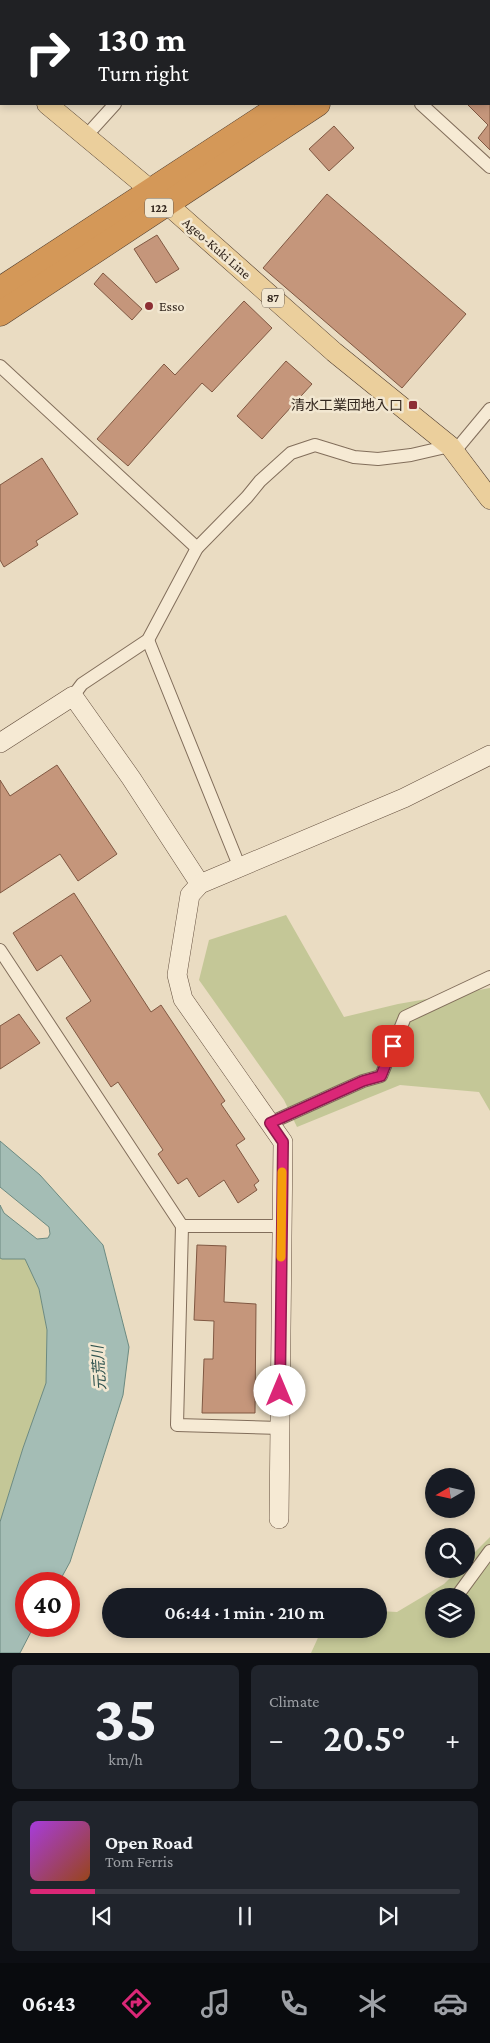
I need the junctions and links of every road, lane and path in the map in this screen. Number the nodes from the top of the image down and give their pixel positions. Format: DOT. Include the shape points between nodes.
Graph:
graph roads {
  1 [pos="48,105"];
  2 [pos="114,105"];
  3 [pos="282,105"];
  4 [pos="316,105"];
  5 [pos="422,105"];
  6 [pos="86,136"];
  7 [pos="490,168"];
  8 [pos="158,197"];
  9 [pos="0,290"];
  10 [pos="0,314"];
  11 [pos="0,366"];
  12 [pos="490,409"];
  13 [pos="452,448"];
  14 [pos="490,499"];
  15 [pos="197,548"];
  16 [pos="148,640"];
  17 [pos="73,696"];
  18 [pos="0,743"];
  19 [pos="490,755"];
  20 [pos="240,868"];
  21 [pos="200,884"];
  22 [pos="0,950"];
  23 [pos="490,977"];
  24 [pos="270,1123"];
  25 [pos="182,1226"];
  26 [pos="281,1226"];
  27 [pos="280,1428"];
  28 [pos="279,1519"];
  29 [pos="490,1551"];
  30 [pos="463,1588"];
  1 -- 6 [label="main road, Ageo-Kuki Line / 87"];
  2 -- 6 [label="street"];
  3 -- 8 [label="highway, 122"];
  4 -- 8 [label="highway, 122"];
  5 -- 7 [label="street"];
  6 -- 8 [label="main road, Ageo-Kuki Line / 87"];
  8 -- 9 [label="highway, 122"];
  8 -- 10 [label="highway, 122"];
  8 -- 13 [label="main road, Ageo-Kuki Line / 87" via="334,352"];
  11 -- 15 [label="street"];
  12 -- 13 [label="street"];
  13 -- 14 [label="main road, Ageo-Kuki Line / 87"];
  13 -- 15 [label="street" via="378,459 354,457 315,445 291,453"];
  15 -- 16 [label="street"];
  16 -- 17 [label="street" via="82,684"];
  16 -- 20 [label="street"];
  17 -- 18 [label="street"];
  17 -- 21 [label="street"];
  19 -- 20 [label="street" via="404,798"];
  20 -- 21 [label="street"];
  21 -- 24 [label="street" via="190,895 177,975 183,999"];
  22 -- 25 [label="street"];
  23 -- 24 [label="street" via="405,1017 381,1076"];
  24 -- 26 [label="street" via="283,1142"];
  25 -- 26 [label="street"];
  25 -- 27 [label="street" via="177,1425"];
  26 -- 27 [label="street"];
  27 -- 28 [label="street"];
  29 -- 30 [label="street"];
}
